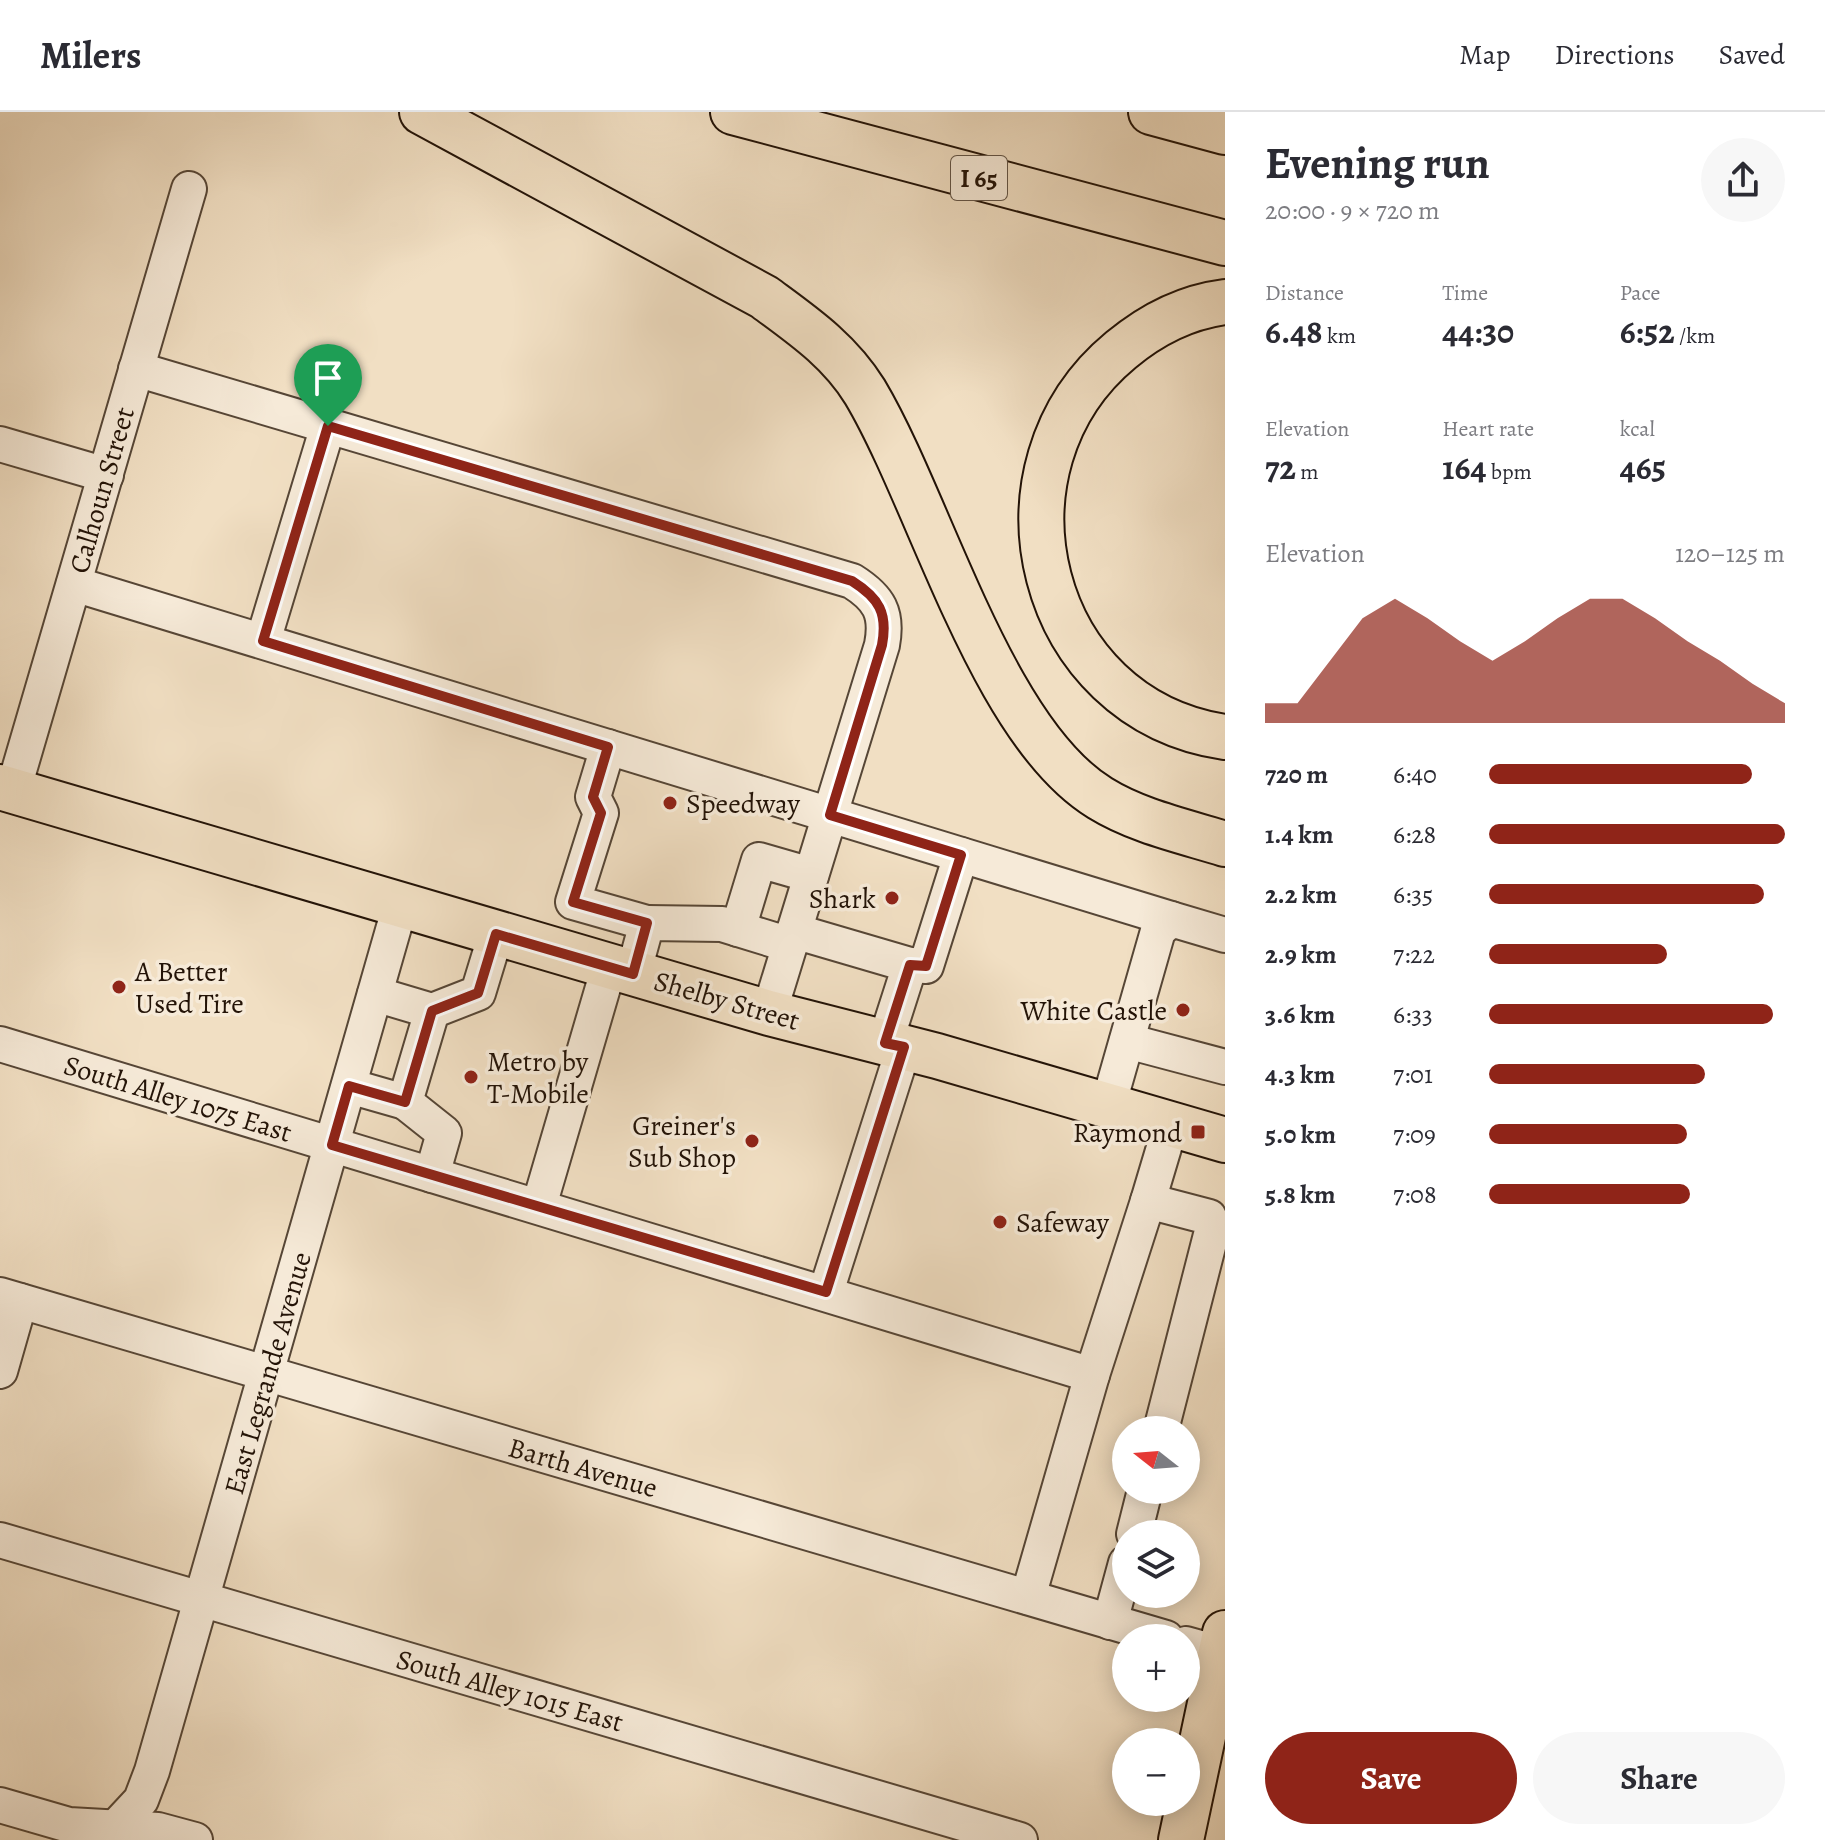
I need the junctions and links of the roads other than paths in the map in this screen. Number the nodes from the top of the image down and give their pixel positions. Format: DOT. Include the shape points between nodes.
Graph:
graph roads {
  1 [pos="422,112"];
  2 [pos="733,112"];
  3 [pos="1151,112"];
  4 [pos="1225,132"];
  5 [pos="189,189"];
  6 [pos="1225,243"];
  7 [pos="1225,302"];
  8 [pos="136,369"];
  9 [pos="328,426"];
  10 [pos="0,444"];
  11 [pos="106,475"];
  12 [pos="74,584"];
  13 [pos="263,641"];
  14 [pos="1225,737"];
  15 [pos="608,747"];
  16 [pos="6,789"];
  17 [pos="830,815"];
  18 [pos="1225,844"];
  19 [pos="961,855"];
  20 [pos="811,875"];
  21 [pos="400,906"];
  22 [pos="1171,919"];
  23 [pos="647,923"];
  24 [pos="738,929"];
  25 [pos="496,934"];
  26 [pos="1225,935"];
  27 [pos="792,938"];
  28 [pos="910,965"];
  29 [pos="621,970"];
  30 [pos="375,994"];
  31 [pos="432,1011"];
  32 [pos="769,1013"];
  33 [pos="1127,1041"];
  34 [pos="0,1044"];
  35 [pos="894,1045"];
  36 [pos="1225,1067"];
  37 [pos="349,1086"];
  38 [pos="405,1102"];
  39 [pos="1108,1106"];
  40 [pos="1171,1124"];
  41 [pos="1225,1140"];
  42 [pos="332,1145"];
  43 [pos="432,1175"];
  44 [pos="1148,1201"];
  45 [pos="539,1206"];
  46 [pos="826,1292"];
  47 [pos="10,1298"];
  48 [pos="0,1371"];
  49 [pos="267,1374"];
  50 [pos="1092,1375"];
  51 [pos="1165,1416"];
  52 [pos="0,1540"];
  53 [pos="1028,1597"];
  54 [pos="201,1599"];
  55 [pos="1114,1608"];
  56 [pos="1110,1622"];
  57 [pos="1117,1624"];
  58 [pos="1214,1647"];
  59 [pos="0,1805"];
  60 [pos="112,1834"];
  61 [pos="195,1840"];
  62 [pos="1020,1840"];
  63 [pos="1181,1840"];
  1 -- 18 [label="main road" via="764,297 815,333 864,390 997,669 1043,746 1100,799"];
  2 -- 6 [label="main road, I 65"];
  3 -- 4 [label="main road"];
  5 -- 8 [label="street, Calhoun Street"];
  7 -- 14 [label="main road" via="1150,328 1099,369 1056,437 1044,478 1040,533 1054,596 1096,666 1160,716"];
  8 -- 9 [label="street"];
  8 -- 11 [label="street, Calhoun Street"];
  9 -- 13 [label="street"];
  9 -- 17 [label="street" via="852,581 868,591 883,609 886,623"];
  10 -- 11 [label="street"];
  11 -- 12 [label="street, Calhoun Street"];
  12 -- 13 [label="street"];
  12 -- 16 [label="street, Calhoun Street"];
  13 -- 15 [label="street"];
  15 -- 17 [label="street"];
  15 -- 23 [label="street" via="593,797 601,813 573,902"];
  16 -- 21 [label="main road, Shelby Street"];
  17 -- 19 [label="street"];
  17 -- 20 [label="street"];
  19 -- 22 [label="street"];
  19 -- 28 [label="street" via="926,966"];
  20 -- 24 [label="street" via="759,860"];
  20 -- 27 [label="street"];
  21 -- 25 [label="main road, Shelby Street"];
  21 -- 30 [label="street, East Legrande Avenue"];
  22 -- 26 [label="street"];
  22 -- 33 [label="street" via="1158,931"];
  23 -- 24 [label="street"];
  23 -- 29 [label="street"];
  24 -- 27 [label="street"];
  25 -- 29 [label="main road, Shelby Street"];
  25 -- 31 [label="street" via="478,993"];
  27 -- 28 [label="street"];
  27 -- 32 [label="street"];
  28 -- 35 [label="street"];
  29 -- 32 [label="main road, Shelby Street"];
  29 -- 45 [label="street"];
  30 -- 31 [label="street"];
  30 -- 37 [label="street, East Legrande Avenue"];
  31 -- 38 [label="street"];
  32 -- 35 [label="main road, Shelby Street"];
  33 -- 36 [label="street"];
  33 -- 39 [label="street"];
  34 -- 42 [label="street, South Alley 1075 East"];
  35 -- 39 [label="main road, Shelby Street"];
  35 -- 46 [label="street"];
  37 -- 38 [label="street"];
  37 -- 42 [label="street, East Legrande Avenue"];
  38 -- 43 [label="street" via="444,1133"];
  39 -- 40 [label="main road, Shelby Street"];
  40 -- 41 [label="main road, Shelby Street"];
  40 -- 44 [label="street"];
  42 -- 43 [label="street, South Alley 1075 East"];
  42 -- 49 [label="street, East Legrande Avenue"];
  43 -- 45 [label="street, South Alley 1075 East"];
  44 -- 50 [label="street"];
  44 -- 51 [label="street" via="1209,1217 1213,1227"];
  45 -- 46 [label="street, South Alley 1075 East"];
  46 -- 50 [label="street, South Alley 1075 East"];
  47 -- 48 [label="street"];
  47 -- 49 [label="street, Barth Avenue"];
  49 -- 53 [label="street, Barth Avenue"];
  49 -- 54 [label="street, East Legrande Avenue"];
  50 -- 53 [label="street"];
  52 -- 54 [label="street, South Alley 1015 East"];
  53 -- 56 [label="street, Barth Avenue"];
  54 -- 60 [label="street, East Legrande Avenue" via="141,1800"];
  54 -- 62 [label="street, South Alley 1015 East"];
  55 -- 56 [label="street"];
  56 -- 57 [label="street, Barth Avenue"];
  58 -- 63 [label="main road"];
  59 -- 60 [label="street"];
  60 -- 61 [label="street" via="158,1830"];
}
